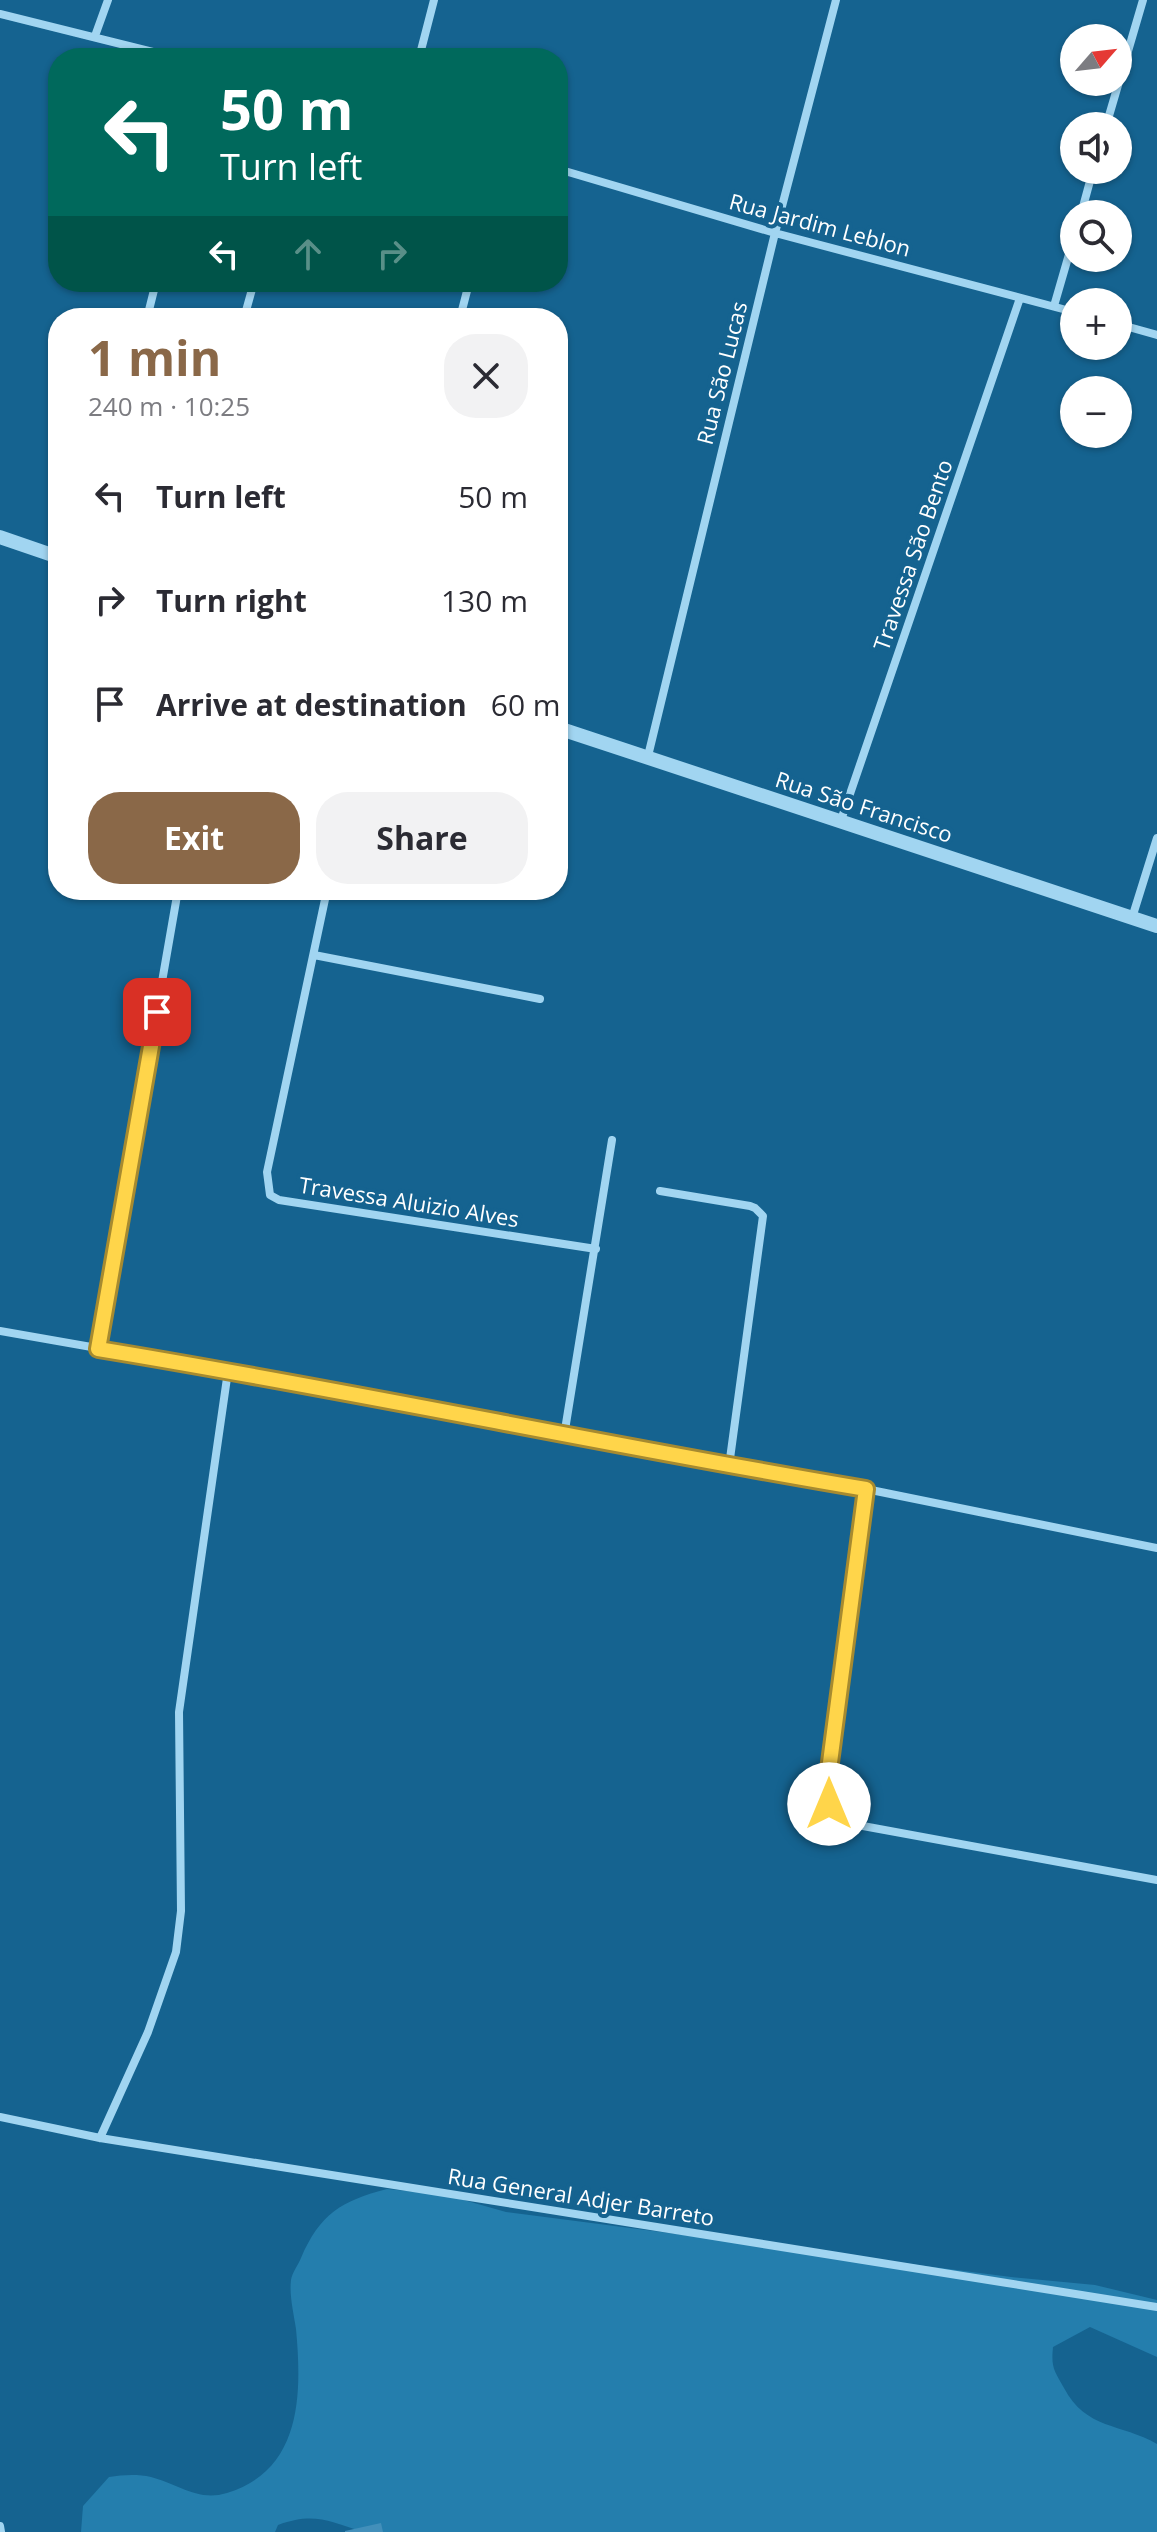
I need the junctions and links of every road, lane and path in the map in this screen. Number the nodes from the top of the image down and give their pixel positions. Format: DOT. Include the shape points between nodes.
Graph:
graph roads {
  1 [pos="108,0"];
  2 [pos="434,0"];
  3 [pos="836,0"];
  4 [pos="1143,0"];
  5 [pos="0,14"];
  6 [pos="95,36"];
  7 [pos="140,48"];
  8 [pos="422,48"];
  9 [pos="1110,112"];
  10 [pos="568,172"];
  11 [pos="775,233"];
  12 [pos="1064,272"];
  13 [pos="1020,298"];
  14 [pos="1054,306"];
  15 [pos="1060,308"];
  16 [pos="1132,328"];
  17 [pos="1157,335"];
  18 [pos="0,537"];
  19 [pos="48,554"];
  20 [pos="568,731"];
  21 [pos="648,756"];
  22 [pos="840,823"];
  23 [pos="1157,838"];
  24 [pos="176,900"];
  25 [pos="325,900"];
  26 [pos="1132,918"];
  27 [pos="1157,926"];
  28 [pos="314,955"];
  29 [pos="540,999"];
  30 [pos="612,1140"];
  31 [pos="660,1191"];
  32 [pos="596,1249"];
  33 [pos="0,1331"];
  34 [pos="98,1349"];
  35 [pos="228,1371"];
  36 [pos="564,1436"];
  37 [pos="729,1466"];
  38 [pos="866,1489"];
  39 [pos="1157,1548"];
  40 [pos="1157,1880"];
  41 [pos="0,2117"];
  42 [pos="100,2138"];
  43 [pos="1157,2307"];
  1 -- 6 [label="street"];
  2 -- 8 [label="street"];
  3 -- 11 [label="street, Rua São Lucas"];
  4 -- 9 [label="street"];
  5 -- 6 [label="street"];
  6 -- 7 [label="street"];
  10 -- 11 [label="street, Rua Jardim Leblon"];
  11 -- 13 [label="street, Rua Jardim Leblon"];
  11 -- 21 [label="street, Rua São Lucas"];
  12 -- 14 [label="street"];
  13 -- 14 [label="street, Rua Jardim Leblon"];
  13 -- 22 [label="street, Travessa São Bento"];
  14 -- 15 [label="street, Rua Jardim Leblon"];
  16 -- 17 [label="street"];
  18 -- 19 [label="street"];
  20 -- 21 [label="street, Rua São Francisco"];
  21 -- 22 [label="street, Rua São Francisco"];
  22 -- 26 [label="street, Rua São Francisco"];
  23 -- 26 [label="street"];
  24 -- 34 [label="street"];
  25 -- 28 [label="street, Travessa Aluizio Alves"];
  26 -- 27 [label="street, Rua São Francisco"];
  28 -- 29 [label="street"];
  28 -- 32 [label="street, Travessa Aluizio Alves" via="267,1172 270,1195"];
  30 -- 32 [label="street"];
  31 -- 37 [label="street" via="750,1206 763,1216"];
  32 -- 36 [label="street"];
  33 -- 34 [label="street"];
  34 -- 35 [label="street"];
  35 -- 36 [label="street"];
  35 -- 42 [label="street" via="179,1712 181,1911 176,1952 148,2032"];
  36 -- 37 [label="street"];
  37 -- 38 [label="street"];
  38 -- 39 [label="street"];
  38 -- 40 [label="street" via="826,1793 835,1815 852,1824"];
  41 -- 42 [label="street, Rua General Adjer Barreto"];
  42 -- 43 [label="street, Rua General Adjer Barreto"];
}
